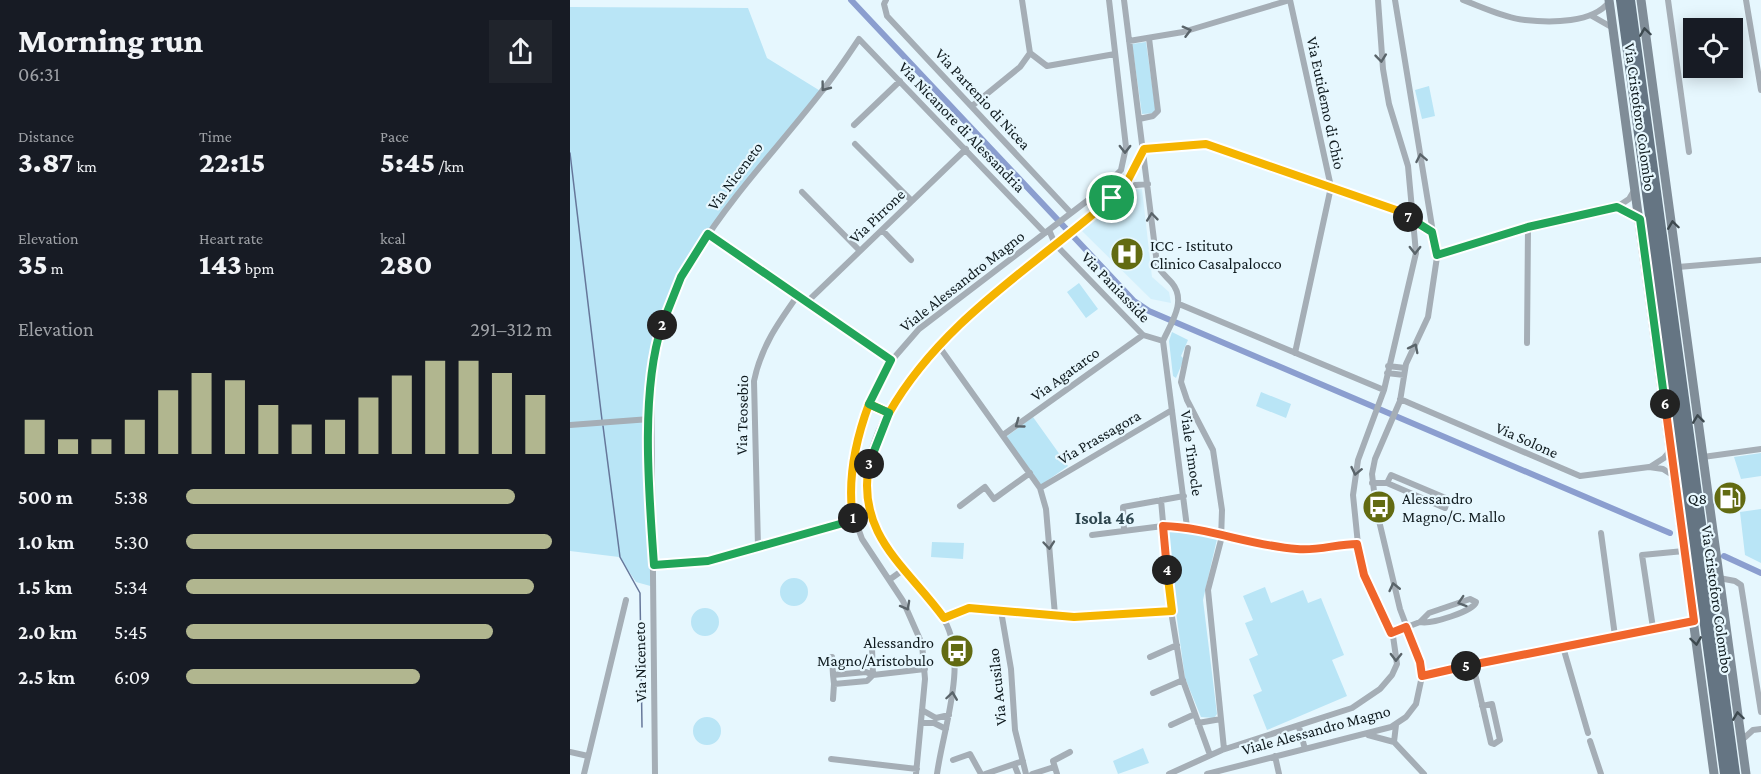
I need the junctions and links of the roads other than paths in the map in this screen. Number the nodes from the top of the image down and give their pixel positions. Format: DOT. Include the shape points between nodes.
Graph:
graph roads {
  1 [pos="886,0"];
  2 [pos="1022,0"];
  3 [pos="1109,0"];
  4 [pos="1124,0"];
  5 [pos="1290,0"];
  6 [pos="1378,0"];
  7 [pos="1395,0"];
  8 [pos="1463,0"];
  9 [pos="1630,0"];
  10 [pos="1641,0"];
  11 [pos="1668,0"];
  12 [pos="1746,0"];
  13 [pos="1613,1"];
  14 [pos="1592,16"];
  15 [pos="1613,28"];
  16 [pos="1149,38"];
  17 [pos="859,39"];
  18 [pos="1129,41"];
  19 [pos="1030,53"];
  20 [pos="1115,54"];
  21 [pos="1757,60"];
  22 [pos="900,81"];
  23 [pos="1135,88"];
  24 [pos="1120,90"];
  25 [pos="1761,90"];
  26 [pos="972,106"];
  27 [pos="1139,119"];
  28 [pos="854,125"];
  29 [pos="855,144"];
  30 [pos="966,149"];
  31 [pos="1144,149"];
  32 [pos="1689,152"];
  33 [pos="1148,184"];
  34 [pos="1124,186"];
  35 [pos="1331,187"];
  36 [pos="1635,189"];
  37 [pos="802,192"];
  38 [pos="1098,193"];
  39 [pos="912,201"];
  40 [pos="1109,201"];
  41 [pos="1102,207"];
  42 [pos="1617,207"];
  43 [pos="1069,215"];
  44 [pos="1640,219"];
  45 [pos="1413,221"];
  46 [pos="1528,227"];
  47 [pos="882,230"];
  48 [pos="1049,230"];
  49 [pos="1432,232"];
  50 [pos="708,234"];
  51 [pos="1055,244"];
  52 [pos="860,251"];
  53 [pos="1016,255"];
  54 [pos="1437,255"];
  55 [pos="911,260"];
  56 [pos="1761,260"];
  57 [pos="1025,267"];
  58 [pos="1678,267"];
  59 [pos="798,296"];
  60 [pos="807,302"];
  61 [pos="1178,307"];
  62 [pos="1143,335"];
  63 [pos="1163,341"];
  64 [pos="1527,343"];
  65 [pos="938,345"];
  66 [pos="1188,348"];
  67 [pos="1295,353"];
  68 [pos="891,360"];
  69 [pos="1388,369"];
  70 [pos="1404,371"];
  71 [pos="1181,382"];
  72 [pos="1168,385"];
  73 [pos="1383,392"];
  74 [pos="1400,401"];
  75 [pos="869,404"];
  76 [pos="1172,410"];
  77 [pos="889,413"];
  78 [pos="650,419"];
  79 [pos="570,425"];
  80 [pos="1003,435"];
  81 [pos="1671,449"];
  82 [pos="1761,449"];
  83 [pos="1703,457"];
  84 [pos="1649,467"];
  85 [pos="1030,473"];
  86 [pos="1674,476"];
  87 [pos="1372,483"];
  88 [pos="1387,483"];
  89 [pos="1040,488"];
  90 [pos="1184,496"];
  91 [pos="1161,500"];
  92 [pos="960,506"];
  93 [pos="854,520"];
  94 [pos="1163,526"];
  95 [pos="1187,527"];
  96 [pos="1124,531"];
  97 [pos="1601,534"];
  98 [pos="1092,535"];
  99 [pos="1222,536"];
  100 [pos="1357,544"];
  101 [pos="758,547"];
  102 [pos="1684,551"];
  103 [pos="654,565"];
  104 [pos="1717,565"];
  105 [pos="900,567"];
  106 [pos="887,577"];
  107 [pos="1719,578"];
  108 [pos="1709,584"];
  109 [pos="626,600"];
  110 [pos="1001,610"];
  111 [pos="1172,611"];
  112 [pos="1055,615"];
  113 [pos="944,618"];
  114 [pos="1694,621"];
  115 [pos="1420,622"];
  116 [pos="1406,627"];
  117 [pos="1653,628"];
  118 [pos="1391,633"];
  119 [pos="1615,636"];
  120 [pos="1177,645"];
  121 [pos="1563,647"];
  122 [pos="872,648"];
  123 [pos="832,657"];
  124 [pos="1150,657"];
  125 [pos="1473,665"];
  126 [pos="925,669"];
  127 [pos="833,675"];
  128 [pos="873,675"];
  129 [pos="1422,676"];
  130 [pos="1183,680"];
  131 [pos="834,684"];
  132 [pos="1153,693"];
  133 [pos="833,699"];
  134 [pos="1482,706"];
  135 [pos="922,710"];
  136 [pos="1761,712"];
  137 [pos="1195,714"];
  138 [pos="949,715"];
  139 [pos="1221,719"];
  140 [pos="921,723"];
  141 [pos="1198,723"];
  142 [pos="1171,725"];
  143 [pos="1396,725"];
  144 [pos="1299,727"];
  145 [pos="946,729"];
  146 [pos="1761,729"];
  147 [pos="1588,733"];
  148 [pos="1364,734"];
  149 [pos="1741,740"];
  150 [pos="1590,741"];
  151 [pos="1394,742"];
  152 [pos="1305,748"];
  153 [pos="1224,749"];
  154 [pos="570,752"];
  155 [pos="1070,752"];
  156 [pos="1210,755"];
  157 [pos="588,756"];
  158 [pos="1275,756"];
  159 [pos="831,759"];
  160 [pos="953,760"];
  161 [pos="1023,761"];
  162 [pos="1014,764"];
  163 [pos="1233,766"];
  164 [pos="1054,767"];
  165 [pos="916,771"];
  166 [pos="1215,773"];
  167 [pos="584,774"];
  168 [pos="655,774"];
  169 [pos="937,774"];
  170 [pos="983,774"];
  171 [pos="1017,774"];
  172 [pos="1026,774"];
  173 [pos="1032,774"];
  174 [pos="1057,774"];
  175 [pos="1169,774"];
  176 [pos="1207,774"];
  177 [pos="1234,774"];
  178 [pos="1279,774"];
  179 [pos="1424,774"];
  180 [pos="1601,774"];
  181 [pos="1714,774"];
  182 [pos="1725,774"];
  183 [pos="1735,774"];
  184 [pos="1746,774"];
  1 -- 26 [label="street, Via Partenio di Nicea" via="887,16"];
  2 -- 19 [label="street"];
  3 -- 20 [label="street, Viale Alessandro Magno"];
  4 -- 18 [label="street"];
  16 -- 5 [label="street, one-way"];
  5 -- 35 [label="street, Via Eutidemo di Chio"];
  6 -- 45 [label="street, Viale Alessandro Magno, one-way" via="1383,74 1408,166"];
  49 -- 7 [label="street, Viale Alessandro Magno, one-way"];
  8 -- 14 [label="street" via="1524,20"];
  9 -- 108 [label="main road, Via Cristoforo Colombo"];
  58 -- 10 [label="street, Via Cristoforo Colombo, one-way"];
  11 -- 32 [label="street"];
  12 -- 21 [label="street"];
  13 -- 14 [label="street"];
  13 -- 15 [label="street, Via Cristoforo Colombo"];
  13 -- 182 [label="main road, Via Cristoforo Colombo"];
  14 -- 15 [label="street"];
  15 -- 36 [label="street, Via Cristoforo Colombo"];
  16 -- 18 [label="street"];
  16 -- 27 [label="street" via="1158,111 1152,117"];
  17 -- 22 [label="street, Via Nicanore di Alessandria"];
  17 -- 50 [label="street, Via Niceneto, one-way" via="822,92"];
  18 -- 23 [label="street"];
  19 -- 20 [label="street" via="1047,66"];
  19 -- 26 [label="street" via="1020,67"];
  20 -- 24 [label="street, Viale Alessandro Magno"];
  21 -- 25 [label="street"];
  22 -- 28 [label="street"];
  22 -- 30 [label="street, Via Nicanore di Alessandria"];
  23 -- 24 [label="street"];
  23 -- 27 [label="street"];
  24 -- 38 [label="street, Viale Alessandro Magno, one-way" via="1125,159 1118,175"];
  26 -- 43 [label="street, Via Partenio di Nicea"];
  27 -- 31 [label="street"];
  29 -- 39 [label="street"];
  30 -- 39 [label="street, Via Pirrone"];
  30 -- 48 [label="street, Via Nicanore di Alessandria"];
  31 -- 33 [label="street"];
  31 -- 34 [label="street, Viale Alessandro Magno"];
  31 -- 35 [label="street" via="1206,144"];
  33 -- 34 [label="street"];
  61 -- 33 [label="street, one-way" via="1175,287 1157,266"];
  34 -- 40 [label="street, Viale Alessandro Magno"];
  35 -- 45 [label="street" via="1396,210"];
  35 -- 67 [label="street, Via Eutidemo di Chio"];
  36 -- 42 [label="street"];
  36 -- 44 [label="street, Via Cristoforo Colombo"];
  37 -- 52 [label="street"];
  38 -- 40 [label="street"];
  38 -- 41 [label="street"];
  38 -- 43 [label="street, Viale Alessandro Magno"];
  39 -- 47 [label="street, Via Pirrone"];
  40 -- 41 [label="street, Viale Alessandro Magno"];
  41 -- 51 [label="street, Viale Alessandro Magno"];
  42 -- 44 [label="street"];
  42 -- 46 [label="street"];
  43 -- 48 [label="street, Viale Alessandro Magno"];
  44 -- 81 [label="street, Via Cristoforo Colombo"];
  45 -- 49 [label="street"];
  45 -- 69 [label="street, Viale Alessandro Magno, one-way" via="1414,270"];
  46 -- 54 [label="street"];
  46 -- 64 [label="street"];
  47 -- 52 [label="street, Via Pirrone"];
  47 -- 55 [label="street"];
  48 -- 51 [label="street"];
  48 -- 53 [label="street, Viale Alessandro Magno"];
  49 -- 54 [label="street, Viale Alessandro Magno"];
  50 -- 59 [label="street"];
  50 -- 78 [label="street, Via Niceneto" via="681,277 659,335 651,376"];
  51 -- 57 [label="street, Viale Alessandro Magno"];
  51 -- 62 [label="street, Via Paniasside"];
  52 -- 60 [label="street, Via Pirrone"];
  53 -- 57 [label="street"];
  53 -- 68 [label="street, Viale Alessandro Magno" via="928,321"];
  70 -- 54 [label="street, Viale Alessandro Magno, one-way" via="1429,315"];
  56 -- 58 [label="street"];
  57 -- 65 [label="street, Viale Alessandro Magno"];
  83 -- 58 [label="street, Via Cristoforo Colombo, one-way"];
  59 -- 60 [label="street"];
  59 -- 101 [label="street, Via Teosebio" via="759,356 754,381"];
  60 -- 68 [label="street"];
  61 -- 63 [label="street"];
  61 -- 67 [label="street"];
  62 -- 63 [label="street, Via Paniasside"];
  62 -- 80 [label="street, Via Agatarco, one-way"];
  63 -- 72 [label="street, Viale Timocle"];
  65 -- 77 [label="street, Viale Alessandro Magno"];
  65 -- 80 [label="street"];
  66 -- 71 [label="street"];
  67 -- 73 [label="street"];
  68 -- 75 [label="street, Viale Alessandro Magno"];
  69 -- 70 [label="street"];
  69 -- 73 [label="street, Viale Alessandro Magno"];
  70 -- 74 [label="street, Viale Alessandro Magno"];
  71 -- 72 [label="street"];
  71 -- 99 [label="street, Viale Timocle" via="1213,450"];
  72 -- 76 [label="street, Viale Timocle"];
  73 -- 100 [label="street, Viale Alessandro Magno, one-way" via="1353,485"];
  74 -- 84 [label="street, Via Solone" via="1580,476"];
  74 -- 87 [label="street, Viale Alessandro Magno" via="1374,463"];
  75 -- 77 [label="street"];
  75 -- 93 [label="street, Viale Alessandro Magno" via="852,479"];
  76 -- 89 [label="street, Via Prassagora"];
  76 -- 90 [label="street, Viale Timocle"];
  77 -- 105 [label="street, Viale Alessandro Magno" via="871,457 867,494 876,528"];
  78 -- 79 [label="street"];
  78 -- 103 [label="street, Via Niceneto"];
  80 -- 85 [label="street"];
  81 -- 84 [label="street"];
  81 -- 86 [label="street, Via Cristoforo Colombo"];
  82 -- 83 [label="street"];
  83 -- 104 [label="street, Via Cristoforo Colombo"];
  84 -- 86 [label="street"];
  85 -- 89 [label="street"];
  85 -- 92 [label="street" via="994,499 985,487"];
  86 -- 102 [label="street, Via Cristoforo Colombo"];
  87 -- 88 [label="street"];
  116 -- 87 [label="street, Viale Alessandro Magno, one-way"];
  88 -- 88 [label="street" via="1445,508 1448,499 1390,475"];
  89 -- 112 [label="street, one-way" via="1046,509"];
  90 -- 91 [label="street"];
  90 -- 95 [label="street, Viale Timocle"];
  91 -- 94 [label="street"];
  91 -- 96 [label="street" via="1123,507"];
  93 -- 101 [label="street"];
  93 -- 106 [label="street, Viale Alessandro Magno"];
  94 -- 95 [label="street"];
  94 -- 96 [label="street"];
  94 -- 111 [label="street"];
  95 -- 99 [label="street"];
  96 -- 98 [label="street"];
  97 -- 119 [label="street"];
  99 -- 100 [label="street" via="1295,549"];
  99 -- 139 [label="street, Viale Timocle" via="1209,590"];
  100 -- 118 [label="street, Viale Alessandro Magno" via="1364,575"];
  101 -- 103 [label="street" via="708,561"];
  102 -- 114 [label="street, Via Cristoforo Colombo"];
  102 -- 117 [label="street" via="1642,555"];
  103 -- 168 [label="street, Via Niceneto"];
  104 -- 107 [label="street, Via Cristoforo Colombo"];
  104 -- 108 [label="street, Via Cristoforo Colombo"];
  105 -- 106 [label="street"];
  105 -- 113 [label="street, Viale Alessandro Magno"];
  106 -- 126 [label="street, Viale Alessandro Magno, one-way" via="915,624"];
  107 -- 136 [label="street" via="1741,585"];
  149 -- 107 [label="street, Via Cristoforo Colombo, one-way"];
  108 -- 183 [label="main road, Via Cristoforo Colombo"];
  109 -- 157 [label="street"];
  110 -- 112 [label="street"];
  110 -- 113 [label="street" via="969,608"];
  110 -- 161 [label="street, Via Acusilao" via="1011,669 1015,730"];
  111 -- 112 [label="street"];
  111 -- 120 [label="street"];
  138 -- 113 [label="street, Viale Alessandro Magno, one-way" via="954,653"];
  114 -- 117 [label="street"];
  114 -- 181 [label="street, Via Cristoforo Colombo, one-way"];
  115 -- 115 [label="street, one-way" via="1472,609 1476,602 1470,599 1439,610"];
  115 -- 116 [label="street"];
  116 -- 118 [label="street"];
  116 -- 129 [label="street, Viale Alessandro Magno"];
  117 -- 119 [label="street"];
  118 -- 144 [label="street, Viale Alessandro Magno, one-way" via="1397,664 1380,689 1349,710"];
  119 -- 121 [label="street"];
  120 -- 124 [label="street"];
  120 -- 130 [label="street"];
  121 -- 125 [label="street"];
  121 -- 147 [label="street"];
  122 -- 128 [label="street"];
  123 -- 127 [label="street"];
  125 -- 129 [label="street"];
  125 -- 134 [label="street"];
  126 -- 128 [label="street"];
  126 -- 135 [label="street, Viale Alessandro Magno"];
  127 -- 128 [label="street"];
  127 -- 131 [label="street"];
  128 -- 131 [label="street" via="867,681"];
  129 -- 143 [label="street, Viale Alessandro Magno" via="1416,704"];
  130 -- 132 [label="street"];
  130 -- 137 [label="street"];
  131 -- 133 [label="street"];
  134 -- 134 [label="street" via="1491,743 1500,740 1492,704"];
  135 -- 138 [label="street" via="936,718"];
  135 -- 140 [label="street, Viale Alessandro Magno"];
  137 -- 141 [label="street"];
  137 -- 142 [label="street"];
  138 -- 145 [label="street, Viale Alessandro Magno"];
  139 -- 141 [label="street"];
  139 -- 153 [label="street, Viale Timocle"];
  140 -- 145 [label="street" via="934,723"];
  140 -- 165 [label="street, Viale Alessandro Magno"];
  141 -- 156 [label="street"];
  143 -- 148 [label="street, Viale Alessandro Magno"];
  143 -- 151 [label="street"];
  144 -- 152 [label="street"];
  144 -- 153 [label="street, Viale Alessandro Magno"];
  145 -- 169 [label="street, Viale Alessandro Magno"];
  146 -- 149 [label="street"];
  148 -- 151 [label="street"];
  148 -- 152 [label="street, Viale Alessandro Magno"];
  149 -- 184 [label="street, Via Cristoforo Colombo"];
  150 -- 180 [label="street"];
  151 -- 179 [label="street"];
  152 -- 158 [label="street, Viale Alessandro Magno"];
  153 -- 156 [label="street, Viale Alessandro Magno"];
  154 -- 157 [label="street"];
  155 -- 164 [label="street" via="1054,760"];
  156 -- 175 [label="street, Viale Alessandro Magno"];
  157 -- 167 [label="street"];
  158 -- 163 [label="street, Viale Alessandro Magno"];
  158 -- 178 [label="street"];
  159 -- 165 [label="street"];
  160 -- 170 [label="street" via="970,754"];
  161 -- 162 [label="street"];
  161 -- 172 [label="street, Via Acusilao"];
  162 -- 170 [label="street"];
  162 -- 171 [label="street"];
  163 -- 166 [label="street, Viale Alessandro Magno"];
  163 -- 177 [label="street"];
  164 -- 173 [label="street"];
  164 -- 174 [label="street"];
  166 -- 176 [label="street, Viale Alessandro Magno"];
}
